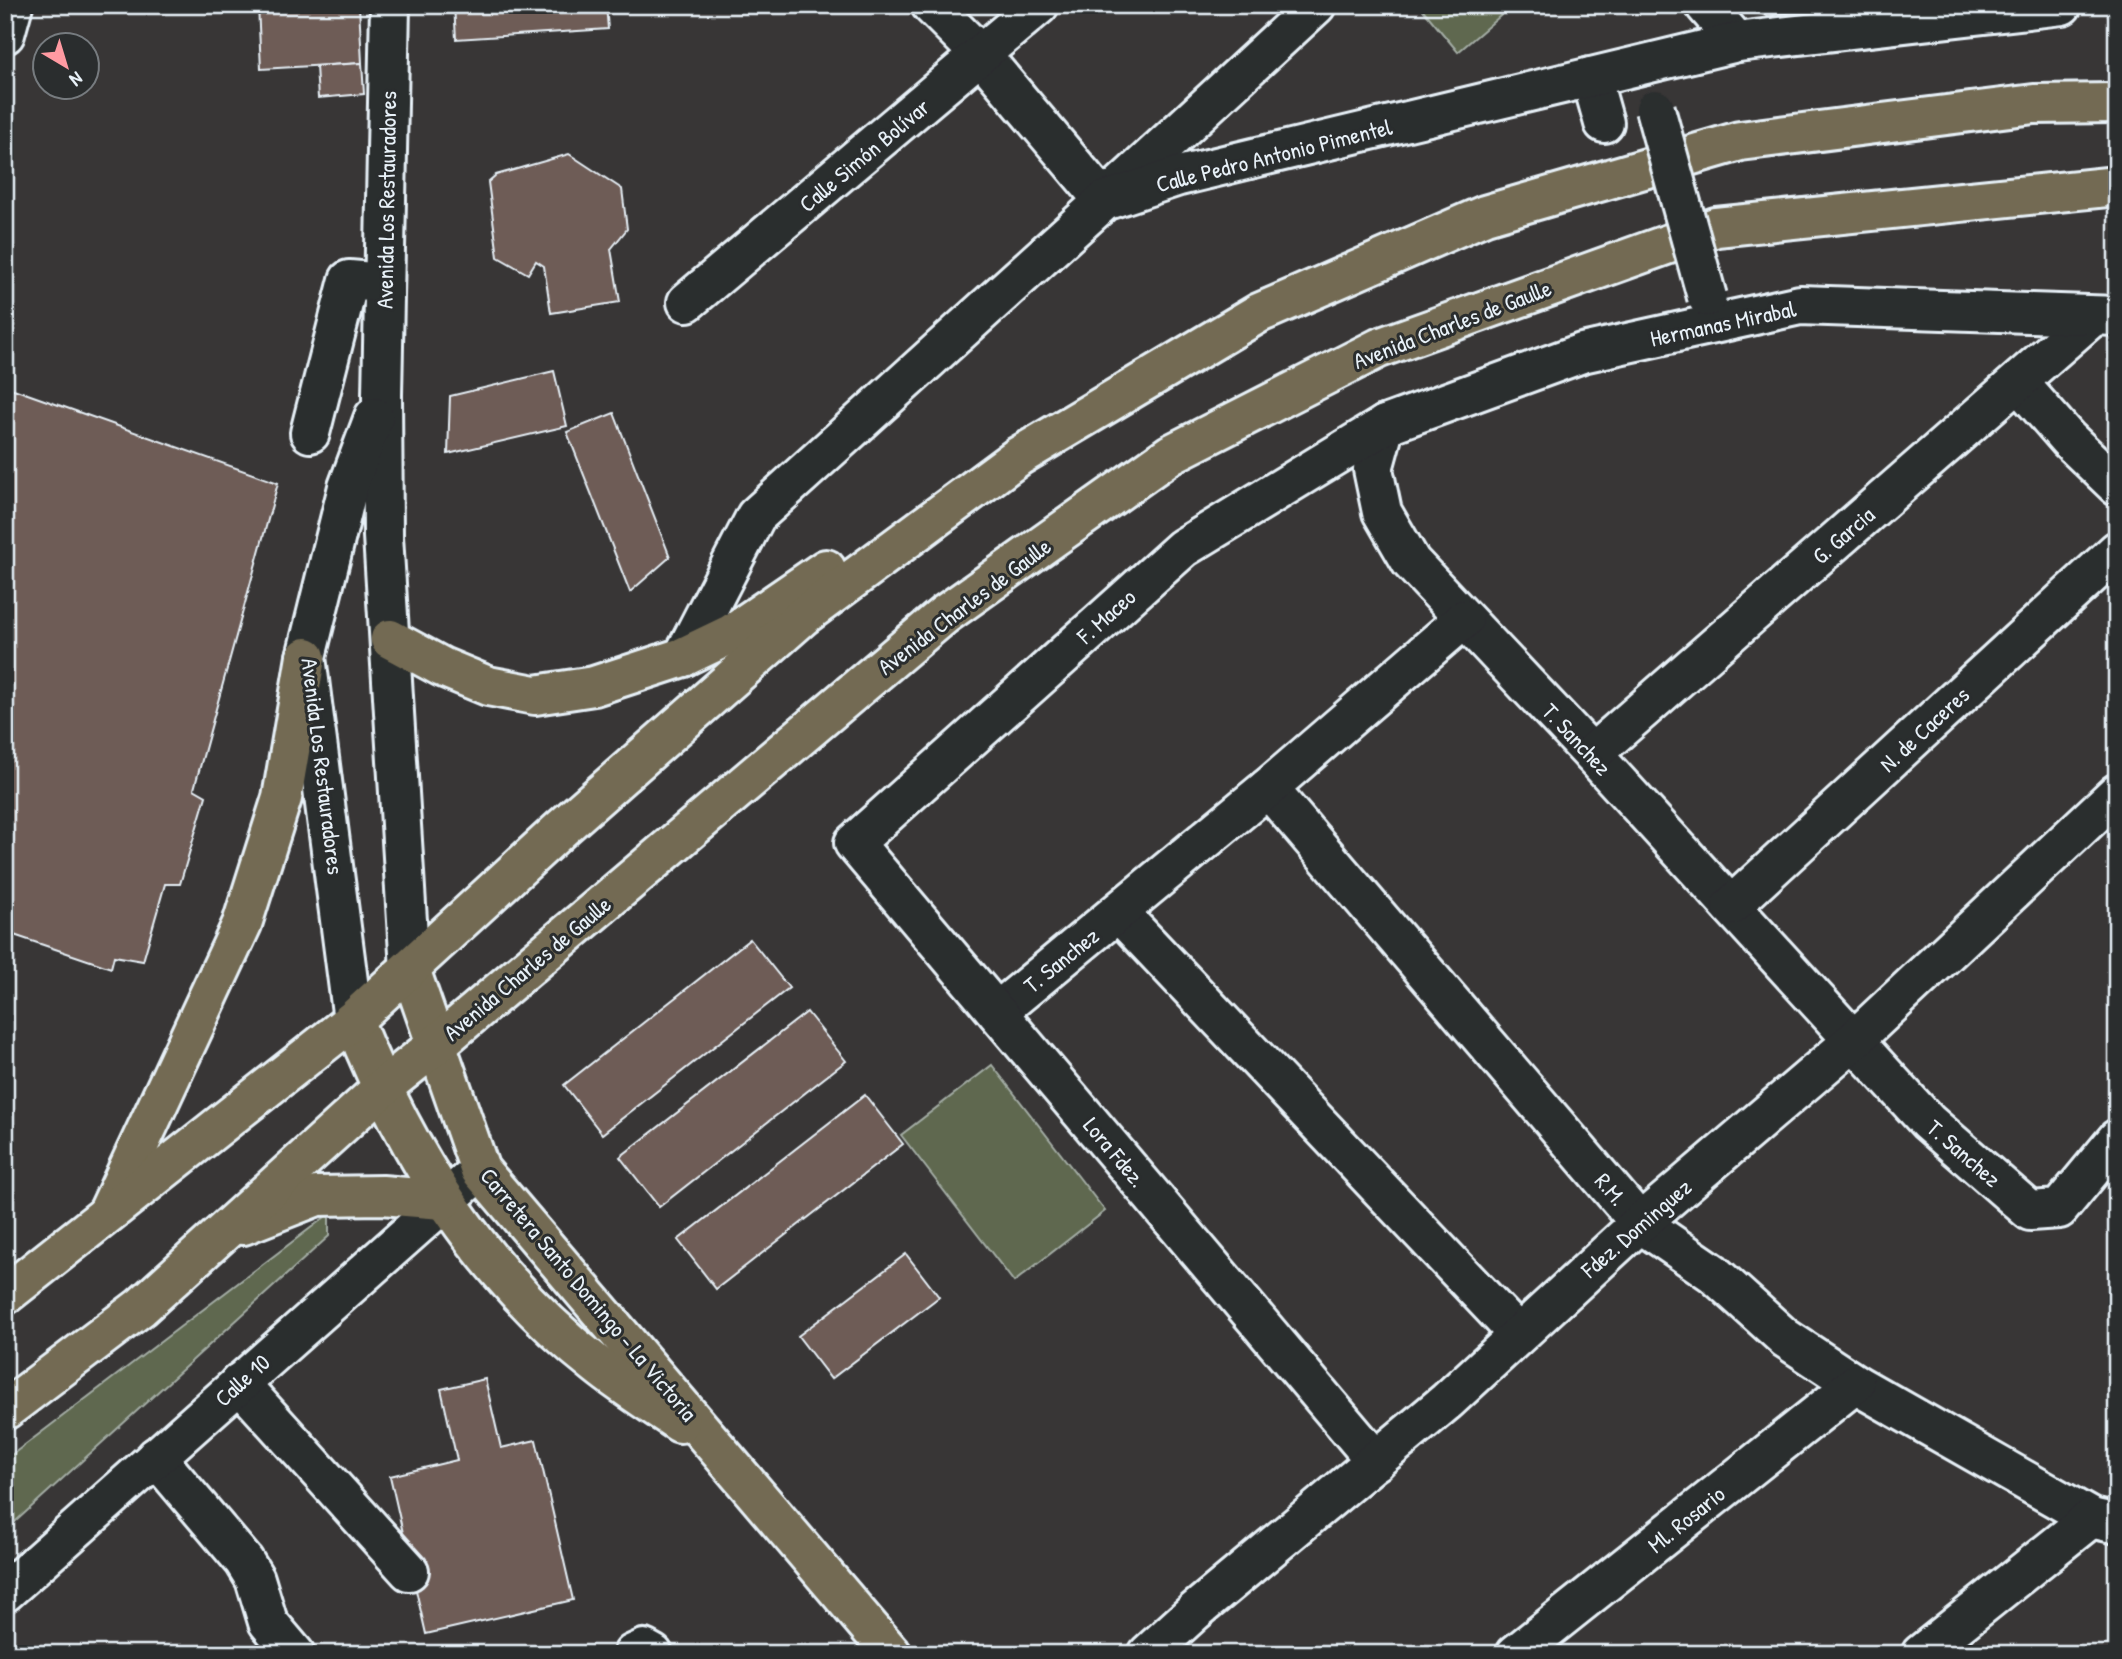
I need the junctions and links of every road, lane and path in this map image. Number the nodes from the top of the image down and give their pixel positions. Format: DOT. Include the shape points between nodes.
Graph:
graph roads {
  1 [pos="13,5"];
  2 [pos="390,5"];
  3 [pos="931,5"];
  4 [pos="1039,5"];
  5 [pos="1316,5"];
  6 [pos="1705,5"];
  7 [pos="2062,5"];
  8 [pos="1920,13"];
  9 [pos="5,34"];
  10 [pos="1737,42"];
  11 [pos="982,56"];
  12 [pos="1591,77"];
  13 [pos="2117,103"];
  14 [pos="1655,109"];
  15 [pos="1604,123"];
  16 [pos="2117,186"];
  17 [pos="1104,201"];
  18 [pos="384,283"];
  19 [pos="1707,297"];
  20 [pos="687,302"];
  21 [pos="2105,316"];
  22 [pos="2019,383"];
  23 [pos="382,388"];
  24 [pos="1385,425"];
  25 [pos="1019,456"];
  26 [pos="2117,486"];
  27 [pos="2117,551"];
  28 [pos="1464,619"];
  29 [pos="390,639"];
  30 [pos="306,657"];
  31 [pos="683,657"];
  32 [pos="1592,754"];
  33 [pos="1268,788"];
  34 [pos="2117,793"];
  35 [pos="854,843"];
  36 [pos="1731,906"];
  37 [pos="1119,913"];
  38 [pos="410,969"];
  39 [pos="997,1012"];
  40 [pos="353,1020"];
  41 [pos="1853,1041"];
  42 [pos="436,1045"];
  43 [pos="380,1089"];
  44 [pos="2117,1139"];
  45 [pos="480,1170"];
  46 [pos="443,1200"];
  47 [pos="105,1219"];
  48 [pos="1640,1223"];
  49 [pos="221,1234"];
  50 [pos="5,1295"];
  51 [pos="1517,1333"];
  52 [pos="239,1383"];
  53 [pos="1855,1384"];
  54 [pos="5,1410"];
  55 [pos="725,1454"];
  56 [pos="156,1457"];
  57 [pos="1376,1461"];
  58 [pos="2104,1521"];
  59 [pos="409,1571"];
  60 [pos="5,1592"];
  61 [pos="295,1654"];
  62 [pos="633,1654"];
  63 [pos="653,1654"];
  64 [pos="892,1654"];
  65 [pos="1148,1654"];
  66 [pos="1516,1654"];
  67 [pos="1921,1654"];
  1 -- 9 [label="street"];
  2 -- 18 [label="street, Avenida Los Restauradores"];
  3 -- 11 [label="street"];
  4 -- 11 [label="street, Calle Simón Bolívar"];
  5 -- 17 [label="street"];
  6 -- 10 [label="street"];
  7 -- 8 [label="street, Calle Pedro Antonio Pimentel"];
  8 -- 10 [label="street, Calle Pedro Antonio Pimentel"];
  10 -- 12 [label="street, Calle Pedro Antonio Pimentel"];
  11 -- 17 [label="street"];
  11 -- 20 [label="street, Calle Simón Bolívar"];
  12 -- 15 [label="street"];
  12 -- 17 [label="street, Calle Pedro Antonio Pimentel" via="1180,176"];
  13 -- 25 [label="main road" via="2034,104 1740,141 1485,215 1259,313"];
  14 -- 19 [label="street, bridge"];
  16 -- 42 [label="main road, Avenida Charles de Gaulle" via="1716,227 1379,348 1171,454 944,615"];
  17 -- 31 [label="street, Calle Pedro Antonio Pimentel" via="756,516"];
  18 -- 23 [label="street, Avenida Los Restauradores"];
  18 -- 23 [label="street" via="349,280 310,433"];
  21 -- 22 [label="street, G. Garcia"];
  21 -- 24 [label="street, Hermanas Mirabal" via="1800,305 1674,320"];
  22 -- 26 [label="street"];
  22 -- 32 [label="street, G. Garcia"];
  23 -- 29 [label="street, Avenida Los Restauradores" via="383,536"];
  23 -- 30 [label="street, Avenida Los Restauradores" via="348,487"];
  24 -- 28 [label="street" via="1373,469 1382,512 1411,562"];
  24 -- 35 [label="street, F. Maceo" via="1183,548"];
  25 -- 31 [label="main road" via="984,462 731,634"];
  25 -- 38 [label="main road" via="803,616"];
  27 -- 36 [label="street, N. de Caceres"];
  28 -- 32 [label="street, T. Sanchez"];
  28 -- 33 [label="street, T. Sanchez"];
  29 -- 31 [label="main road" via="488,686 535,695 594,686"];
  29 -- 38 [label="street, Avenida Los Restauradores"];
  30 -- 40 [label="street, Avenida Los Restauradores"];
  30 -- 47 [label="main road" via="282,798 242,924"];
  32 -- 36 [label="street, T. Sanchez"];
  33 -- 37 [label="street, T. Sanchez"];
  33 -- 48 [label="street, R.M."];
  34 -- 41 [label="street, Fdez. Dominguez"];
  35 -- 39 [label="street, Lora Fdez."];
  36 -- 41 [label="street, T. Sanchez"];
  37 -- 39 [label="street, T. Sanchez"];
  37 -- 51 [label="street"];
  38 -- 40 [label="main road"];
  38 -- 42 [label="main road, Carretera Santo Domingo - La Victoria"];
  39 -- 57 [label="street, Lora Fdez."];
  40 -- 43 [label="main road, Carretera Santo Domingo - La Victoria"];
  40 -- 47 [label="main road"];
  41 -- 44 [label="street, T. Sanchez" via="1928,1122 2030,1212 2059,1209"];
  41 -- 48 [label="street, Fdez. Dominguez"];
  42 -- 43 [label="main road, Avenida Charles de Gaulle"];
  42 -- 45 [label="main road, Carretera Santo Domingo - La Victoria"];
  43 -- 46 [label="main road, Carretera Santo Domingo - La Victoria"];
  43 -- 49 [label="main road, Avenida Charles de Gaulle"];
  45 -- 46 [label="street, Calle 10"];
  45 -- 55 [label="main road, Carretera Santo Domingo - La Victoria"];
  46 -- 49 [label="main road" via="317,1196"];
  46 -- 52 [label="street, Calle 10"];
  46 -- 55 [label="main road, Carretera Santo Domingo - La Victoria" via="502,1277 596,1365"];
  47 -- 50 [label="main road"];
  48 -- 51 [label="street, Fdez. Dominguez"];
  48 -- 53 [label="street, R.M." via="1713,1273 1785,1338"];
  49 -- 54 [label="main road, Avenida Charles de Gaulle" via="141,1307"];
  51 -- 57 [label="street, Fdez. Dominguez"];
  52 -- 56 [label="street, Calle 10"];
  52 -- 59 [label="street"];
  53 -- 58 [label="street, R.M."];
  53 -- 66 [label="street, Ml. Rosario"];
  55 -- 64 [label="main road, Carretera Santo Domingo - La Victoria"];
  56 -- 60 [label="street, Calle 10"];
  56 -- 61 [label="street" via="244,1561 255,1579 268,1622"];
  57 -- 65 [label="street, Fdez. Dominguez"];
  58 -- 67 [label="street"];
  62 -- 63 [label="street" via="644,1649"];
}
